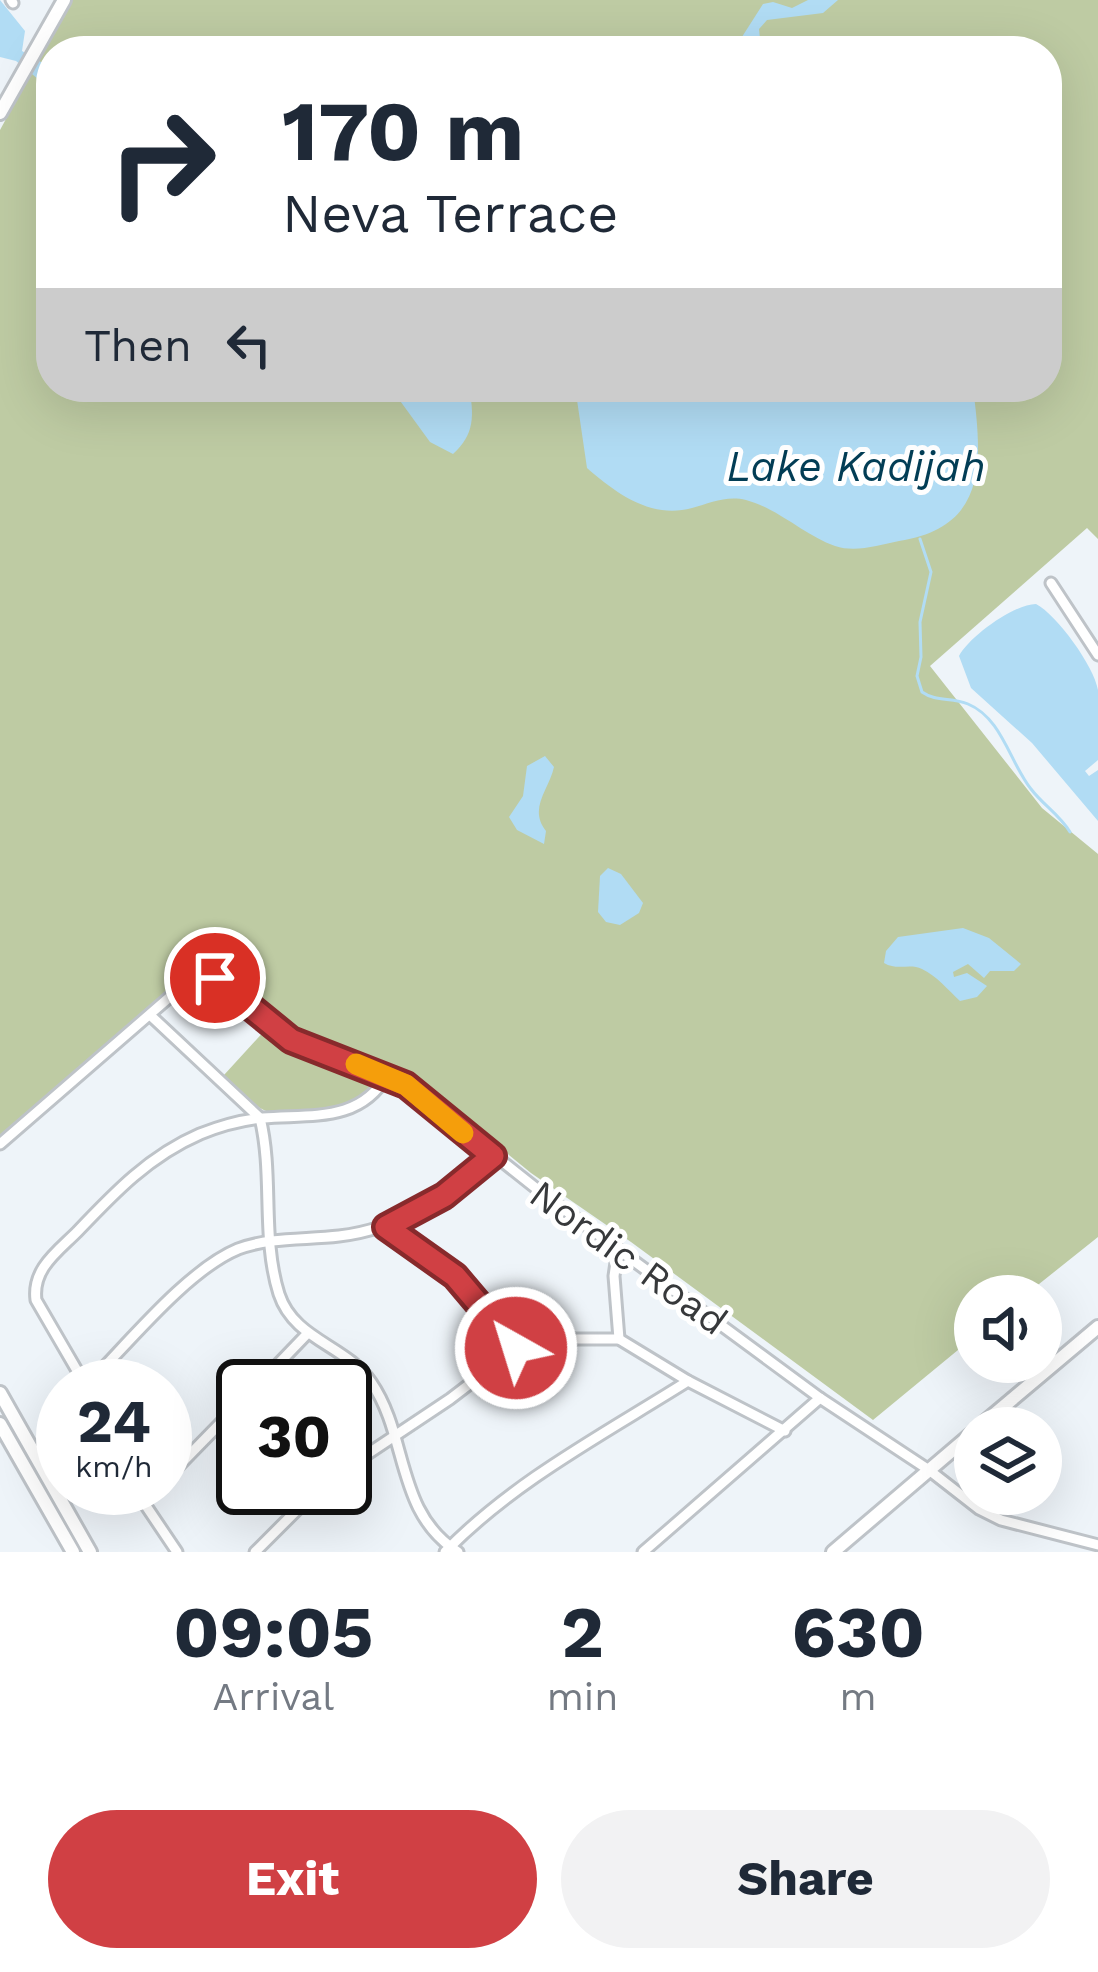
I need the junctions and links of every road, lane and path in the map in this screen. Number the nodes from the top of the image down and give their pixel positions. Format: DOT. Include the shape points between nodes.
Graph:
graph roads {
  1 [pos="64,0"];
  2 [pos="42,36"];
  3 [pos="36,46"];
  4 [pos="0,113"];
  5 [pos="1051,583"];
  6 [pos="1098,655"];
  7 [pos="150,1015"];
  8 [pos="387,1076"];
  9 [pos="260,1118"];
  10 [pos="0,1144"];
  11 [pos="493,1156"];
  12 [pos="386,1227"];
  13 [pos="269,1241"];
  14 [pos="618,1249"];
  15 [pos="1098,1327"];
  16 [pos="307,1334"];
  17 [pos="619,1339"];
  18 [pos="516,1348"];
  19 [pos="70,1359"];
  20 [pos="113,1359"];
  21 [pos="283,1359"];
  22 [pos="688,1381"];
  23 [pos="0,1393"];
  24 [pos="820,1398"];
  25 [pos="1003,1407"];
  26 [pos="0,1424"];
  27 [pos="216,1428"];
  28 [pos="785,1431"];
  29 [pos="392,1437"];
  30 [pos="954,1448"];
  31 [pos="372,1450"];
  32 [pos="192,1452"];
  33 [pos="928,1470"];
  34 [pos="151,1515"];
  35 [pos="292,1515"];
  36 [pos="1098,1545"];
  37 [pos="451,1550"];
  38 [pos="73,1552"];
  39 [pos="90,1552"];
  40 [pos="177,1552"];
  41 [pos="255,1552"];
  42 [pos="643,1552"];
  43 [pos="833,1552"];
  1 -- 2 [label="main road"];
  3 -- 4 [label="main road"];
  5 -- 6 [label="street"];
  7 -- 8 [label="street, Nordic Road" via="187,982 208,977 291,1040"];
  7 -- 9 [label="street"];
  7 -- 10 [label="street"];
  8 -- 9 [label="street" via="347,1110"];
  8 -- 11 [label="street, Nordic Road"];
  9 -- 13 [label="street"];
  9 -- 19 [label="street" via="206,1132 150,1162 44,1265 34,1284 38,1306"];
  11 -- 12 [label="street" via="444,1196"];
  11 -- 14 [label="street, Nordic Road"];
  12 -- 13 [label="street"];
  12 -- 18 [label="street" via="455,1276"];
  13 -- 16 [label="street" via="282,1302"];
  13 -- 20 [label="street" via="200,1272"];
  14 -- 17 [label="street"];
  14 -- 24 [label="street, Nordic Road"];
  15 -- 25 [label="main road"];
  16 -- 21 [label="street"];
  16 -- 29 [label="street" via="363,1371"];
  17 -- 18 [label="street" via="550,1339"];
  17 -- 22 [label="street"];
  18 -- 29 [label="street"];
  22 -- 28 [label="street"];
  22 -- 37 [label="street" via="523,1485"];
  23 -- 39 [label="main road"];
  24 -- 28 [label="street"];
  24 -- 33 [label="street, Nordic Road"];
  26 -- 38 [label="main road"];
  27 -- 32 [label="street"];
  28 -- 42 [label="street"];
  29 -- 31 [label="street"];
  29 -- 37 [label="street" via="416,1508"];
  30 -- 33 [label="main road"];
  33 -- 36 [label="street, Nordic Road" via="1001,1520"];
  33 -- 43 [label="main road"];
  34 -- 40 [label="street"];
  35 -- 41 [label="street"];
}
